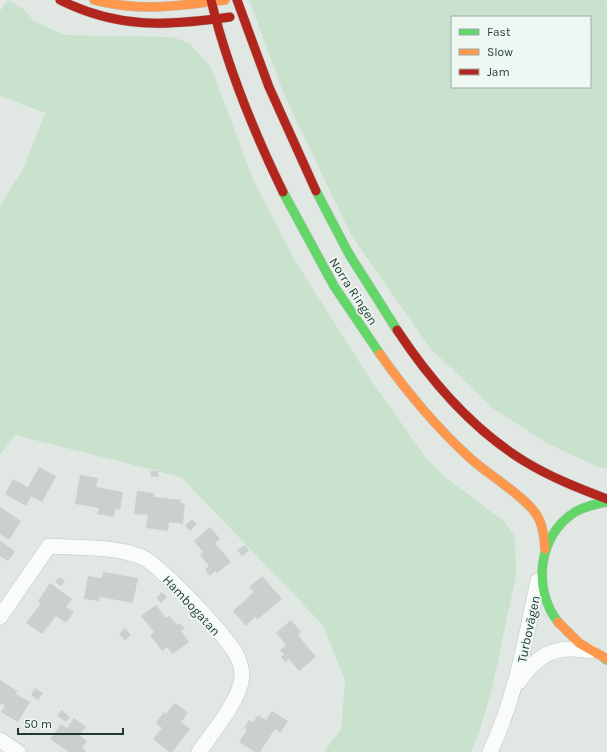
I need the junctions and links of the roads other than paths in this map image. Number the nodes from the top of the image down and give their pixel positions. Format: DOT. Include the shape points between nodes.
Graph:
graph roads {
  1 [pos="60,0"];
  2 [pos="94,0"];
  3 [pos="228,0"];
  4 [pos="237,0"];
  5 [pos="211,1"];
  6 [pos="242,15"];
  7 [pos="216,19"];
  8 [pos="607,500"];
  9 [pos="545,549"];
  10 [pos="541,568"];
  11 [pos="0,617"];
  12 [pos="603,657"];
  13 [pos="514,689"];
  14 [pos="0,740"];
  15 [pos="18,752"];
  16 [pos="199,752"];
  17 [pos="490,752"];
  1 -- 7 [label="main road" via="83,12 115,21 166,23"];
  2 -- 5 [label="main road" via="134,9"];
  3 -- 5 [label="main road"];
  4 -- 6 [label="main road, Norra Ringen"];
  5 -- 7 [label="main road, Norra Ringen"];
  6 -- 7 [label="main road"];
  6 -- 8 [label="main road, Norra Ringen" via="284,125 321,206 364,280 427,370 462,410 498,443 559,480"];
  7 -- 9 [label="main road, Norra Ringen" via="236,82 265,156 301,229 334,286 389,366 440,429 478,466 532,509 540,523"];
  8 -- 9 [label="main road" via="592,504 571,515 558,527"];
  9 -- 10 [label="main road"];
  10 -- 12 [label="main road" via="543,590 552,614 568,632"];
  10 -- 13 [label="street, Turbovägen"];
  11 -- 16 [label="street, Hambogatan" via="49,546 116,550 143,557 174,582 238,657 242,676 234,701"];
  12 -- 13 [label="street, Turbovägen" via="577,649 563,649 543,656 528,668"];
  13 -- 17 [label="street, Turbovägen"];
  14 -- 15 [label="street"];
}
